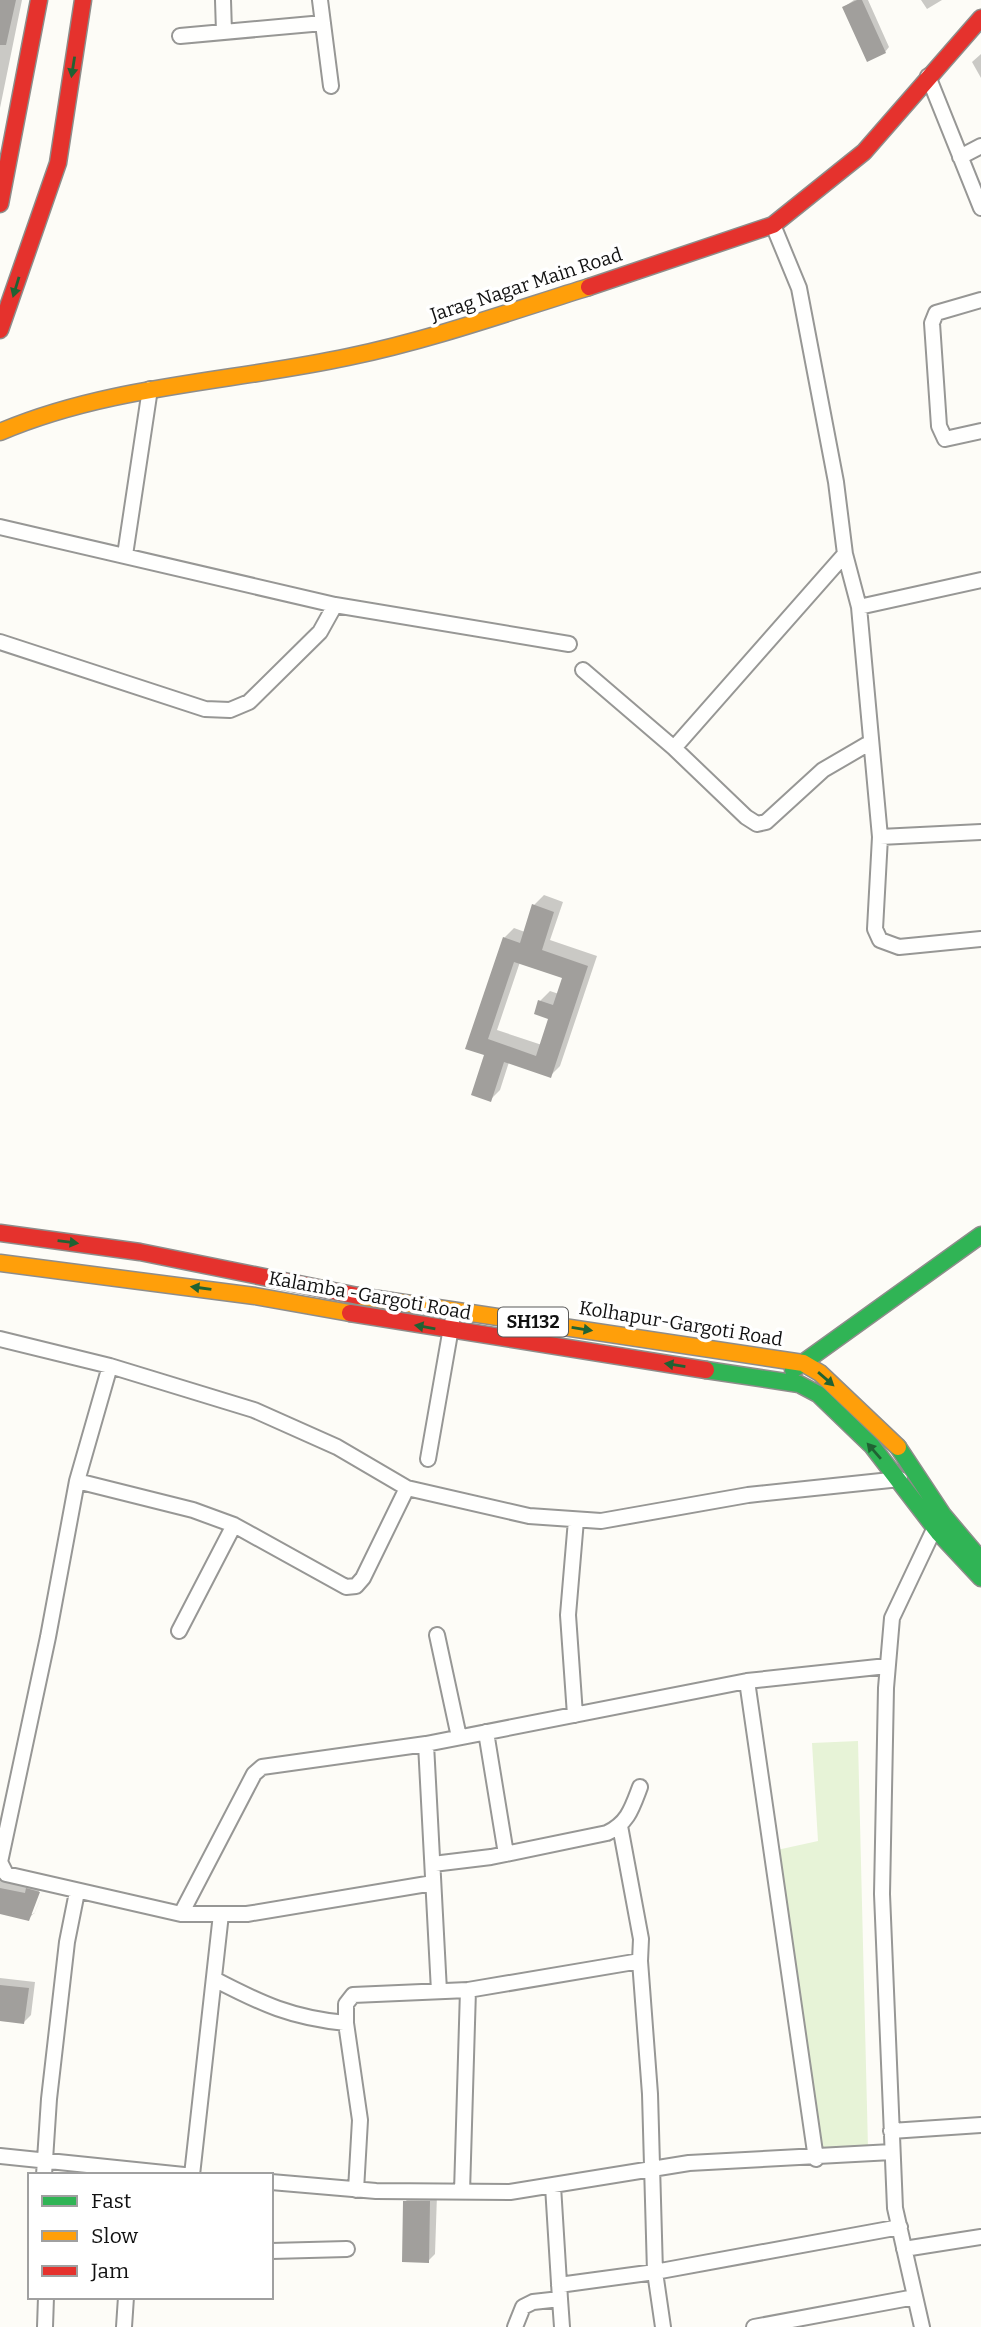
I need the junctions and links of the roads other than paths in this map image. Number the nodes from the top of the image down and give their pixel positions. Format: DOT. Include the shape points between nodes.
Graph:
graph roads {
  1 [pos="39,0"];
  2 [pos="83,0"];
  3 [pos="223,0"];
  4 [pos="320,0"];
  5 [pos="981,18"];
  6 [pos="323,23"];
  7 [pos="224,32"];
  8 [pos="180,36"];
  9 [pos="928,76"];
  10 [pos="331,86"];
  11 [pos="981,146"];
  12 [pos="960,157"];
  13 [pos="0,201"];
  14 [pos="981,208"];
  15 [pos="773,225"];
  16 [pos="981,300"];
  17 [pos="0,330"];
  18 [pos="149,389"];
  19 [pos="0,432"];
  20 [pos="981,432"];
  21 [pos="0,527"];
  22 [pos="845,554"];
  23 [pos="125,555"];
  24 [pos="981,580"];
  25 [pos="335,605"];
  26 [pos="859,607"];
  27 [pos="0,642"];
  28 [pos="569,644"];
  29 [pos="583,670"];
  30 [pos="871,742"];
  31 [pos="674,748"];
  32 [pos="981,832"];
  33 [pos="880,837"];
  34 [pos="981,939"];
  35 [pos="0,1233"];
  36 [pos="981,1235"];
  37 [pos="0,1263"];
  38 [pos="453,1310"];
  39 [pos="451,1331"];
  40 [pos="0,1339"];
  41 [pos="803,1363"];
  42 [pos="110,1366"];
  43 [pos="778,1381"];
  44 [pos="428,1459"];
  45 [pos="900,1479"];
  46 [pos="77,1481"];
  47 [pos="407,1488"];
  48 [pos="576,1520"];
  49 [pos="939,1521"];
  50 [pos="233,1525"];
  51 [pos="981,1560"];
  52 [pos="981,1578"];
  53 [pos="179,1631"];
  54 [pos="438,1635"];
  55 [pos="887,1666"];
  56 [pos="747,1681"];
  57 [pos="575,1715"];
  58 [pos="486,1732"];
  59 [pos="459,1737"];
  60 [pos="426,1744"];
  61 [pos="640,1787"];
  62 [pos="620,1826"];
  63 [pos="506,1854"];
  64 [pos="432,1864"];
  65 [pos="433,1883"];
  66 [pos="77,1892"];
  67 [pos="181,1914"];
  68 [pos="222,1914"];
  69 [pos="640,1961"];
  70 [pos="214,1979"];
  71 [pos="468,1990"];
  72 [pos="439,1991"];
  73 [pos="346,2023"];
  74 [pos="981,2125"];
  75 [pos="891,2131"];
  76 [pos="892,2152"];
  77 [pos="0,2156"];
  78 [pos="816,2159"];
  79 [pos="653,2168"];
  80 [pos="44,2169"];
  81 [pos="136,2173"];
  82 [pos="192,2173"];
  83 [pos="273,2182"];
  84 [pos="552,2186"];
  85 [pos="356,2190"];
  86 [pos="462,2192"];
  87 [pos="900,2227"];
  88 [pos="981,2237"];
  89 [pos="346,2249"];
  90 [pos="904,2249"];
  91 [pos="273,2251"];
  92 [pos="655,2272"];
  93 [pos="559,2292"];
  94 [pos="915,2297"];
  95 [pos="46,2299"];
  96 [pos="126,2299"];
  97 [pos="45,2327"];
  98 [pos="124,2327"];
  99 [pos="515,2327"];
  100 [pos="562,2327"];
  101 [pos="663,2327"];
  102 [pos="754,2327"];
  103 [pos="922,2327"];
  1 -- 13 [label="main road"];
  2 -- 17 [label="main road, one-way" via="58,163"];
  3 -- 7 [label="street"];
  4 -- 6 [label="street"];
  5 -- 9 [label="main road, Jarag Nagar Main Road"];
  6 -- 7 [label="street"];
  6 -- 10 [label="street"];
  7 -- 8 [label="street"];
  9 -- 12 [label="street"];
  9 -- 15 [label="main road, Jarag Nagar Main Road" via="864,152"];
  11 -- 12 [label="street"];
  12 -- 14 [label="street"];
  15 -- 18 [label="main road, Jarag Nagar Main Road" via="429,337 254,375"];
  15 -- 22 [label="street" via="799,288"];
  16 -- 20 [label="street" via="936,313 932,323 940,426 945,439"];
  18 -- 19 [label="main road, Jarag Nagar Main Road" via="40,415"];
  18 -- 23 [label="street"];
  21 -- 23 [label="street"];
  22 -- 26 [label="street"];
  22 -- 31 [label="street"];
  23 -- 25 [label="street"];
  24 -- 26 [label="street"];
  25 -- 27 [label="street" via="320,632 249,702 230,710 205,709"];
  25 -- 28 [label="street"];
  26 -- 30 [label="street"];
  29 -- 31 [label="street"];
  30 -- 31 [label="street" via="822,770 766,822 757,824"];
  30 -- 33 [label="street"];
  32 -- 33 [label="street"];
  33 -- 34 [label="street" via="876,929 880,940 899,947"];
  35 -- 38 [label="main road, Kolhapur-Gargoti Road / SH132, one-way" via="140,1252 319,1290"];
  36 -- 41 [label="main road"];
  39 -- 37 [label="main road, Kalamba -Gargoti Road, one-way" via="255,1296"];
  38 -- 39 [label="street"];
  38 -- 41 [label="main road, Kolhapur-Gargoti Road / SH132, one-way"];
  43 -- 39 [label="main road, Kalamba -Gargoti Road, one-way"];
  39 -- 44 [label="street"];
  40 -- 42 [label="street"];
  41 -- 43 [label="main road"];
  41 -- 49 [label="main road, Kolhapur-Gargoti Road / SH132, one-way" via="820,1373 902,1451"];
  42 -- 46 [label="street"];
  42 -- 47 [label="street" via="254,1409 337,1447"];
  45 -- 43 [label="main road, Kalamba -Gargoti Road, one-way" via="830,1402 811,1389"];
  45 -- 48 [label="street" via="748,1495 601,1521"];
  45 -- 49 [label="main road, Kalamba -Gargoti Road"];
  46 -- 50 [label="street" via="193,1510"];
  46 -- 66 [label="street" via="1,1862 6,1874"];
  47 -- 48 [label="street" via="529,1516"];
  47 -- 50 [label="street" via="356,1586 346,1587"];
  48 -- 57 [label="street" via="568,1615"];
  49 -- 51 [label="main road, Kolhapur-Gargoti Road / SH132"];
  49 -- 52 [label="main road, Kalamba -Gargoti Road"];
  49 -- 55 [label="street" via="896,1604"];
  50 -- 53 [label="street"];
  54 -- 59 [label="street"];
  55 -- 56 [label="street"];
  55 -- 75 [label="street" via="881,1894"];
  56 -- 57 [label="street"];
  56 -- 78 [label="street"];
  57 -- 58 [label="street"];
  58 -- 59 [label="street"];
  58 -- 63 [label="street"];
  59 -- 60 [label="street"];
  60 -- 64 [label="street"];
  60 -- 67 [label="street" via="262,1767 254,1774"];
  61 -- 62 [label="street"];
  62 -- 63 [label="street" via="607,1833"];
  62 -- 69 [label="street" via="641,1939"];
  63 -- 64 [label="street"];
  64 -- 65 [label="street"];
  65 -- 68 [label="street" via="315,1905"];
  65 -- 72 [label="street"];
  66 -- 67 [label="street"];
  66 -- 80 [label="street" via="67,1942"];
  67 -- 68 [label="street"];
  68 -- 70 [label="street"];
  69 -- 71 [label="street"];
  69 -- 79 [label="street"];
  70 -- 73 [label="street" via="268,2007 313,2020"];
  70 -- 82 [label="street"];
  71 -- 72 [label="street"];
  71 -- 86 [label="street"];
  72 -- 73 [label="street" via="353,1995 346,2004"];
  73 -- 85 [label="street" via="360,2120"];
  74 -- 75 [label="street"];
  75 -- 76 [label="street"];
  76 -- 78 [label="street"];
  76 -- 87 [label="street"];
  77 -- 80 [label="street"];
  78 -- 79 [label="street"];
  79 -- 84 [label="street"];
  79 -- 92 [label="street"];
  80 -- 81 [label="street"];
  83 -- 85 [label="street"];
  84 -- 86 [label="street"];
  84 -- 93 [label="street"];
  85 -- 86 [label="street"];
  87 -- 90 [label="street"];
  87 -- 92 [label="street"];
  88 -- 90 [label="street"];
  89 -- 91 [label="street"];
  90 -- 94 [label="street"];
  92 -- 93 [label="street"];
  92 -- 101 [label="street"];
  93 -- 99 [label="street" via="523,2307"];
  93 -- 100 [label="street"];
  94 -- 102 [label="street"];
  94 -- 103 [label="street"];
  95 -- 97 [label="street"];
  96 -- 98 [label="street"];
}
